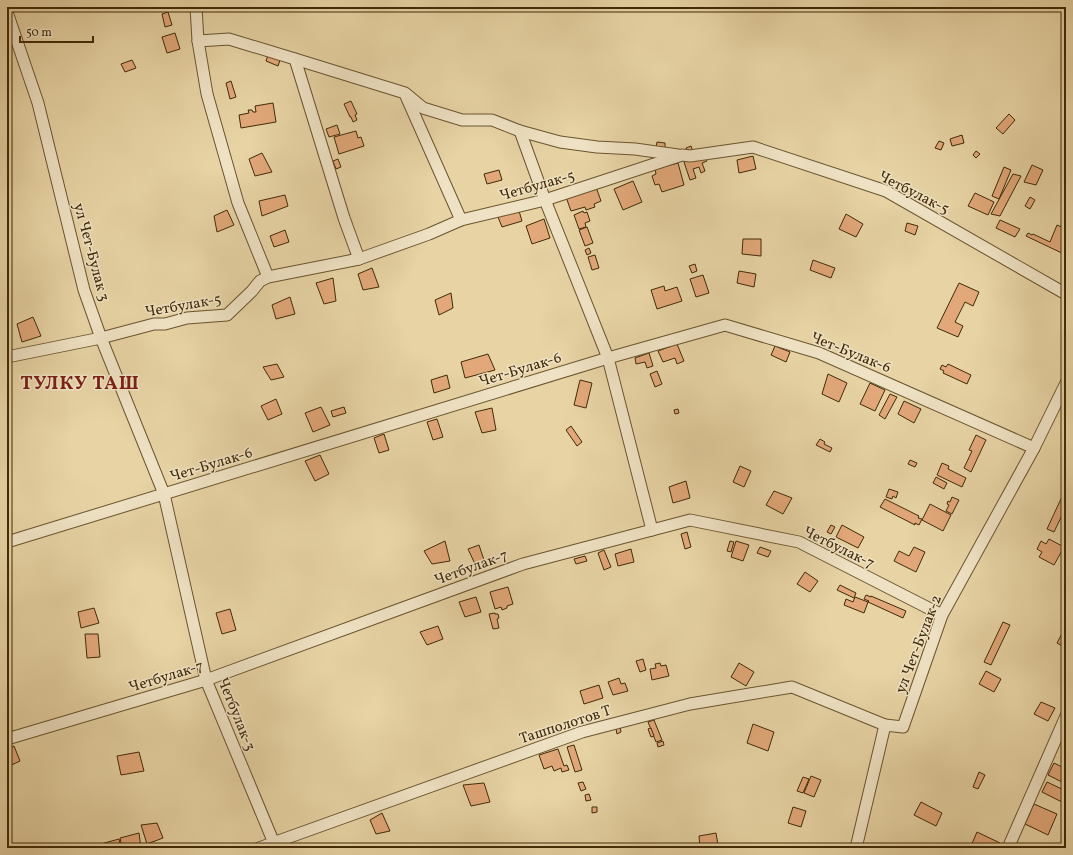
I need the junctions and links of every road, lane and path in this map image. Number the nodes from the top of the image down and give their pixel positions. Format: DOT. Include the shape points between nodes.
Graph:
graph roads {
  1 [pos="196,7"];
  2 [pos="7,12"];
  3 [pos="198,41"];
  4 [pos="295,59"];
  5 [pos="405,93"];
  6 [pos="520,131"];
  7 [pos="682,155"];
  8 [pos="545,200"];
  9 [pos="461,220"];
  10 [pos="359,259"];
  11 [pos="268,277"];
  12 [pos="1066,294"];
  13 [pos="101,338"];
  14 [pos="7,357"];
  15 [pos="608,358"];
  16 [pos="1066,383"];
  17 [pos="1034,448"];
  18 [pos="164,494"];
  19 [pos="652,530"];
  20 [pos="7,542"];
  21 [pos="942,615"];
  22 [pos="206,680"];
  23 [pos="1066,716"];
  24 [pos="885,725"];
  25 [pos="7,739"];
  26 [pos="275,845"];
  27 [pos="259,848"];
  28 [pos="856,848"];
  29 [pos="1008,848"];
  1 -- 3 [label="street"];
  2 -- 13 [label="street, ул Чет-Булак 3" via="38,103 84,290"];
  3 -- 4 [label="street" via="229,39"];
  3 -- 11 [label="street" via="208,94 238,203"];
  4 -- 5 [label="street"];
  4 -- 10 [label="street"];
  5 -- 6 [label="street" via="423,108 462,120 492,120"];
  5 -- 9 [label="street"];
  6 -- 7 [label="street" via="560,142"];
  6 -- 8 [label="street"];
  7 -- 8 [label="street, Четбулак-5"];
  7 -- 12 [label="street, Четбулак-5" via="753,147 886,190"];
  8 -- 9 [label="street, Четбулак-5"];
  8 -- 15 [label="street"];
  9 -- 10 [label="street, Четбулак-5"];
  10 -- 11 [label="street, Четбулак-5"];
  11 -- 13 [label="street, Четбулак-5" via="260,281 227,315 154,324"];
  13 -- 14 [label="street, Четбулак-5"];
  13 -- 18 [label="street, ул Чет-Булак 3"];
  15 -- 17 [label="street, Чет-Булак-6" via="725,325 819,353"];
  15 -- 18 [label="street, Чет-Булак-6"];
  15 -- 19 [label="street"];
  16 -- 17 [label="street, ул Чет-Булак-2"];
  17 -- 21 [label="street, ул Чет-Булак-2"];
  18 -- 20 [label="street, Чет-Булак-6"];
  18 -- 22 [label="street, Четбулак-3"];
  19 -- 21 [label="street, Четбулак-7" via="690,520 799,542"];
  19 -- 22 [label="street, Четбулак-7" via="523,564"];
  21 -- 24 [label="street, ул Чет-Булак-2" via="903,728"];
  22 -- 25 [label="street, Четбулак-7"];
  22 -- 26 [label="street, Четбулак-3"];
  23 -- 29 [label="street"];
  24 -- 26 [label="street, Ташполотов Т" via="792,687 690,704 582,732"];
  24 -- 28 [label="street"];
  26 -- 27 [label="street, Ташполотов Т"];
}
